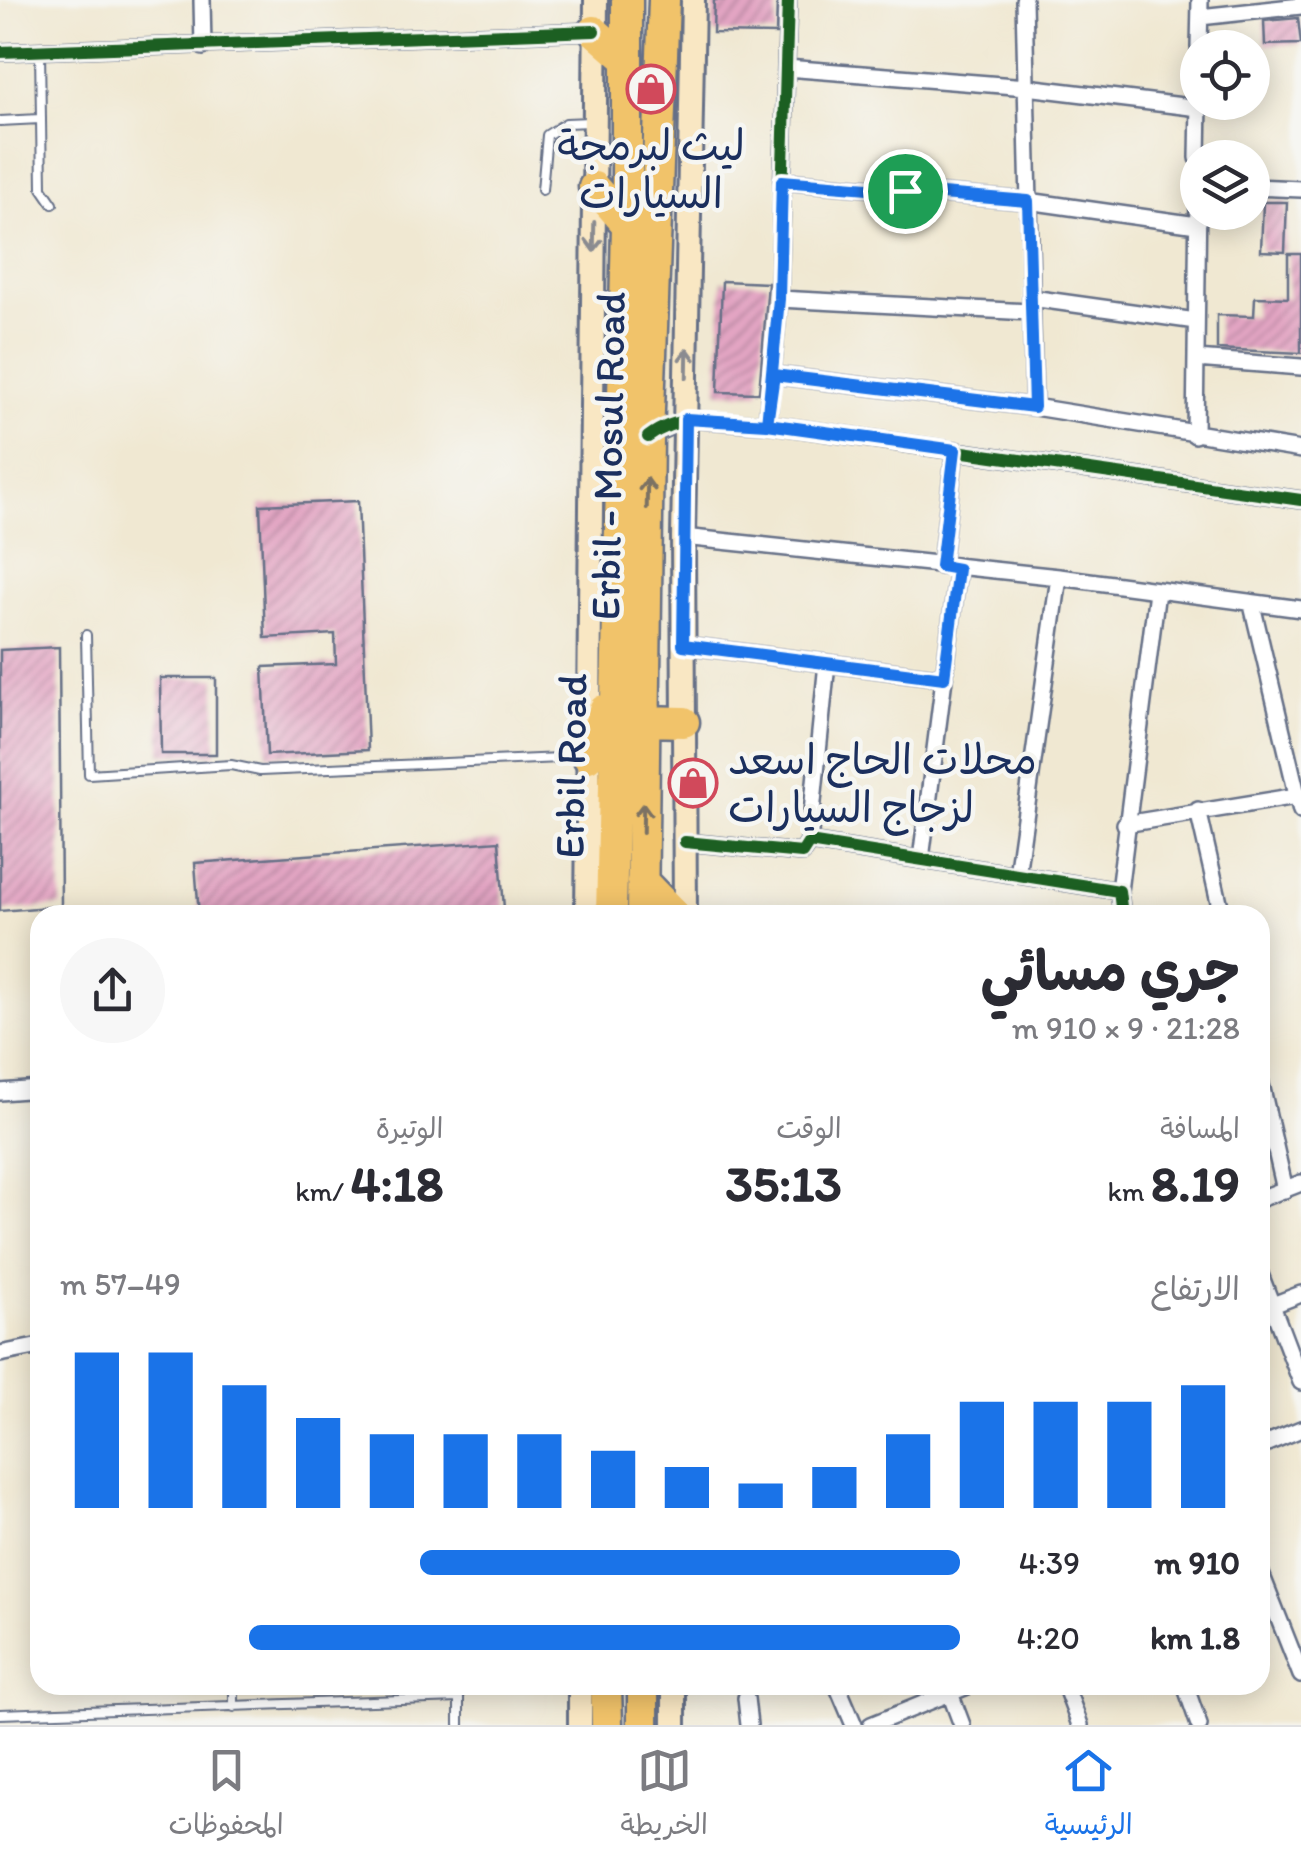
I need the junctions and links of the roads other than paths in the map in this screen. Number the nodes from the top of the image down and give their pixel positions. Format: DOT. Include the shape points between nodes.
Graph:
graph roads {
  1 [pos="202,0"];
  2 [pos="596,0"];
  3 [pos="627,0"];
  4 [pos="664,0"];
  5 [pos="694,0"];
  6 [pos="788,0"];
  7 [pos="1024,0"];
  8 [pos="1301,6"];
  9 [pos="1200,8"];
  10 [pos="594,31"];
  11 [pos="203,47"];
  12 [pos="40,51"];
  13 [pos="0,52"];
  14 [pos="626,60"];
  15 [pos="786,68"];
  16 [pos="1027,87"];
  17 [pos="1180,103"];
  18 [pos="40,119"];
  19 [pos="0,121"];
  20 [pos="594,122"];
  21 [pos="782,181"];
  22 [pos="594,187"];
  23 [pos="1270,188"];
  24 [pos="1301,189"];
  25 [pos="542,190"];
  26 [pos="1028,201"];
  27 [pos="53,204"];
  28 [pos="1180,223"];
  29 [pos="626,225"];
  30 [pos="1197,230"];
  31 [pos="779,299"];
  32 [pos="1031,305"];
  33 [pos="1196,321"];
  34 [pos="1196,359"];
  35 [pos="1301,367"];
  36 [pos="774,375"];
  37 [pos="1034,407"];
  38 [pos="686,419"];
  39 [pos="767,424"];
  40 [pos="1195,435"];
  41 [pos="635,438"];
  42 [pos="955,450"];
  43 [pos="1301,450"];
  44 [pos="1301,500"];
  45 [pos="682,536"];
  46 [pos="941,566"];
  47 [pos="958,569"];
  48 [pos="1059,576"];
  49 [pos="1157,592"];
  50 [pos="1252,605"];
  51 [pos="1301,610"];
  52 [pos="86,634"];
  53 [pos="683,645"];
  54 [pos="827,663"];
  55 [pos="614,678"];
  56 [pos="944,678"];
  57 [pos="644,721"];
  58 [pos="684,722"];
  59 [pos="588,757"];
  60 [pos="1297,776"];
  61 [pos="1299,804"];
  62 [pos="1198,810"];
  63 [pos="1125,824"];
  64 [pos="685,842"];
  65 [pos="808,842"];
  66 [pos="921,860"];
  67 [pos="1017,875"];
  68 [pos="642,880"];
  69 [pos="1119,891"];
  70 [pos="587,905"];
  71 [pos="611,905"];
  72 [pos="642,905"];
  73 [pos="666,905"];
  74 [pos="685,905"];
  75 [pos="1121,905"];
  76 [pos="1220,905"];
  77 [pos="30,1090"];
  78 [pos="0,1092"];
  79 [pos="1270,1112"];
  80 [pos="1293,1186"];
  81 [pos="1301,1294"];
  82 [pos="1270,1306"];
  83 [pos="1270,1316"];
  84 [pos="30,1348"];
  85 [pos="0,1354"];
  86 [pos="1301,1382"];
  87 [pos="1301,1429"];
  88 [pos="1270,1442"];
  89 [pos="1270,1597"];
  90 [pos="1301,1675"];
  91 [pos="234,1695"];
  92 [pos="459,1695"];
  93 [pos="580,1695"];
  94 [pos="606,1695"];
  95 [pos="643,1695"];
  96 [pos="674,1695"];
  97 [pos="842,1695"];
  98 [pos="945,1695"];
  99 [pos="951,1695"];
  100 [pos="1069,1695"];
  101 [pos="1188,1695"];
  102 [pos="459,1698"];
  103 [pos="746,1698"];
  104 [pos="234,1707"];
  105 [pos="103,1712"];
  106 [pos="0,1714"];
  107 [pos="103,1725"];
  108 [pos="459,1725"];
  109 [pos="580,1725"];
  110 [pos="607,1725"];
  111 [pos="643,1725"];
  112 [pos="674,1725"];
  113 [pos="749,1725"];
  114 [pos="854,1725"];
  115 [pos="871,1725"];
  116 [pos="962,1725"];
  117 [pos="1080,1725"];
  118 [pos="1199,1725"];
  1 -- 11 [label="street"];
  2 -- 10 [label="main road"];
  3 -- 14 [label="highway, Erbil - Mosul Road"];
  4 -- 41 [label="highway, Erbil - Mosul Road"];
  38 -- 5 [label="main road, one-way"];
  6 -- 15 [label="street"];
  7 -- 16 [label="street"];
  8 -- 9 [label="street"];
  10 -- 11 [label="street"];
  10 -- 14 [label="highway"];
  10 -- 20 [label="main road"];
  11 -- 12 [label="street"];
  12 -- 13 [label="street"];
  12 -- 18 [label="lane"];
  14 -- 29 [label="highway, Erbil - Mosul Road"];
  15 -- 16 [label="street"];
  15 -- 21 [label="street"];
  16 -- 17 [label="street"];
  16 -- 26 [label="street"];
  18 -- 19 [label="lane"];
  18 -- 27 [label="lane" via="42,188"];
  20 -- 22 [label="main road"];
  20 -- 25 [label="lane" via="566,123 547,135"];
  21 -- 26 [label="street"];
  21 -- 31 [label="street"];
  22 -- 29 [label="highway"];
  22 -- 59 [label="main road, one-way"];
  23 -- 24 [label="street"];
  26 -- 28 [label="street"];
  26 -- 32 [label="street"];
  29 -- 41 [label="highway, Erbil - Mosul Road"];
  30 -- 33 [label="street"];
  31 -- 32 [label="street"];
  31 -- 36 [label="street"];
  32 -- 33 [label="street"];
  32 -- 37 [label="street"];
  33 -- 34 [label="street"];
  34 -- 35 [label="street"];
  34 -- 40 [label="street"];
  36 -- 37 [label="street"];
  36 -- 39 [label="street"];
  37 -- 40 [label="street"];
  38 -- 39 [label="street"];
  38 -- 41 [label="street"];
  38 -- 45 [label="main road"];
  39 -- 42 [label="street"];
  40 -- 43 [label="street"];
  41 -- 55 [label="highway, Erbil Road"];
  57 -- 41 [label="highway, Erbil - Mosul Road, one-way"];
  42 -- 44 [label="street"];
  42 -- 46 [label="street"];
  45 -- 46 [label="street"];
  45 -- 53 [label="main road"];
  46 -- 47 [label="street"];
  47 -- 48 [label="street"];
  47 -- 56 [label="street"];
  48 -- 49 [label="street"];
  48 -- 67 [label="street"];
  49 -- 50 [label="street"];
  49 -- 63 [label="street"];
  50 -- 51 [label="street"];
  50 -- 60 [label="street"];
  52 -- 59 [label="lane" via="89,774"];
  53 -- 54 [label="street"];
  53 -- 58 [label="main road"];
  54 -- 56 [label="street"];
  54 -- 65 [label="street"];
  55 -- 59 [label="highway"];
  55 -- 71 [label="highway, Erbil Road"];
  56 -- 66 [label="street"];
  57 -- 58 [label="highway"];
  68 -- 57 [label="highway, Erbil - Mosul Road, one-way"];
  58 -- 64 [label="main road"];
  59 -- 70 [label="main road"];
  60 -- 61 [label="street"];
  61 -- 62 [label="street"];
  62 -- 63 [label="street"];
  62 -- 76 [label="street"];
  63 -- 69 [label="street"];
  64 -- 65 [label="street" via="802,853"];
  64 -- 74 [label="main road"];
  65 -- 66 [label="street"];
  66 -- 67 [label="street"];
  67 -- 69 [label="street"];
  68 -- 72 [label="highway, Erbil - Mosul Road"];
  68 -- 73 [label="highway"];
  69 -- 75 [label="street"];
  77 -- 78 [label="street"];
  79 -- 80 [label="street"];
  81 -- 82 [label="street"];
  83 -- 86 [label="street"];
  84 -- 85 [label="street"];
  87 -- 88 [label="street"];
  89 -- 90 [label="street"];
  91 -- 104 [label="lane"];
  92 -- 102 [label="lane"];
  93 -- 109 [label="main road"];
  94 -- 110 [label="highway"];
  95 -- 111 [label="highway"];
  96 -- 112 [label="main road"];
  97 -- 114 [label="street"];
  98 -- 115 [label="street"];
  99 -- 116 [label="street"];
  100 -- 117 [label="street"];
  101 -- 118 [label="street"];
  102 -- 104 [label="lane"];
  102 -- 108 [label="lane"];
  103 -- 113 [label="street"];
  104 -- 105 [label="lane"];
  105 -- 106 [label="lane"];
  105 -- 107 [label="lane"];
}
